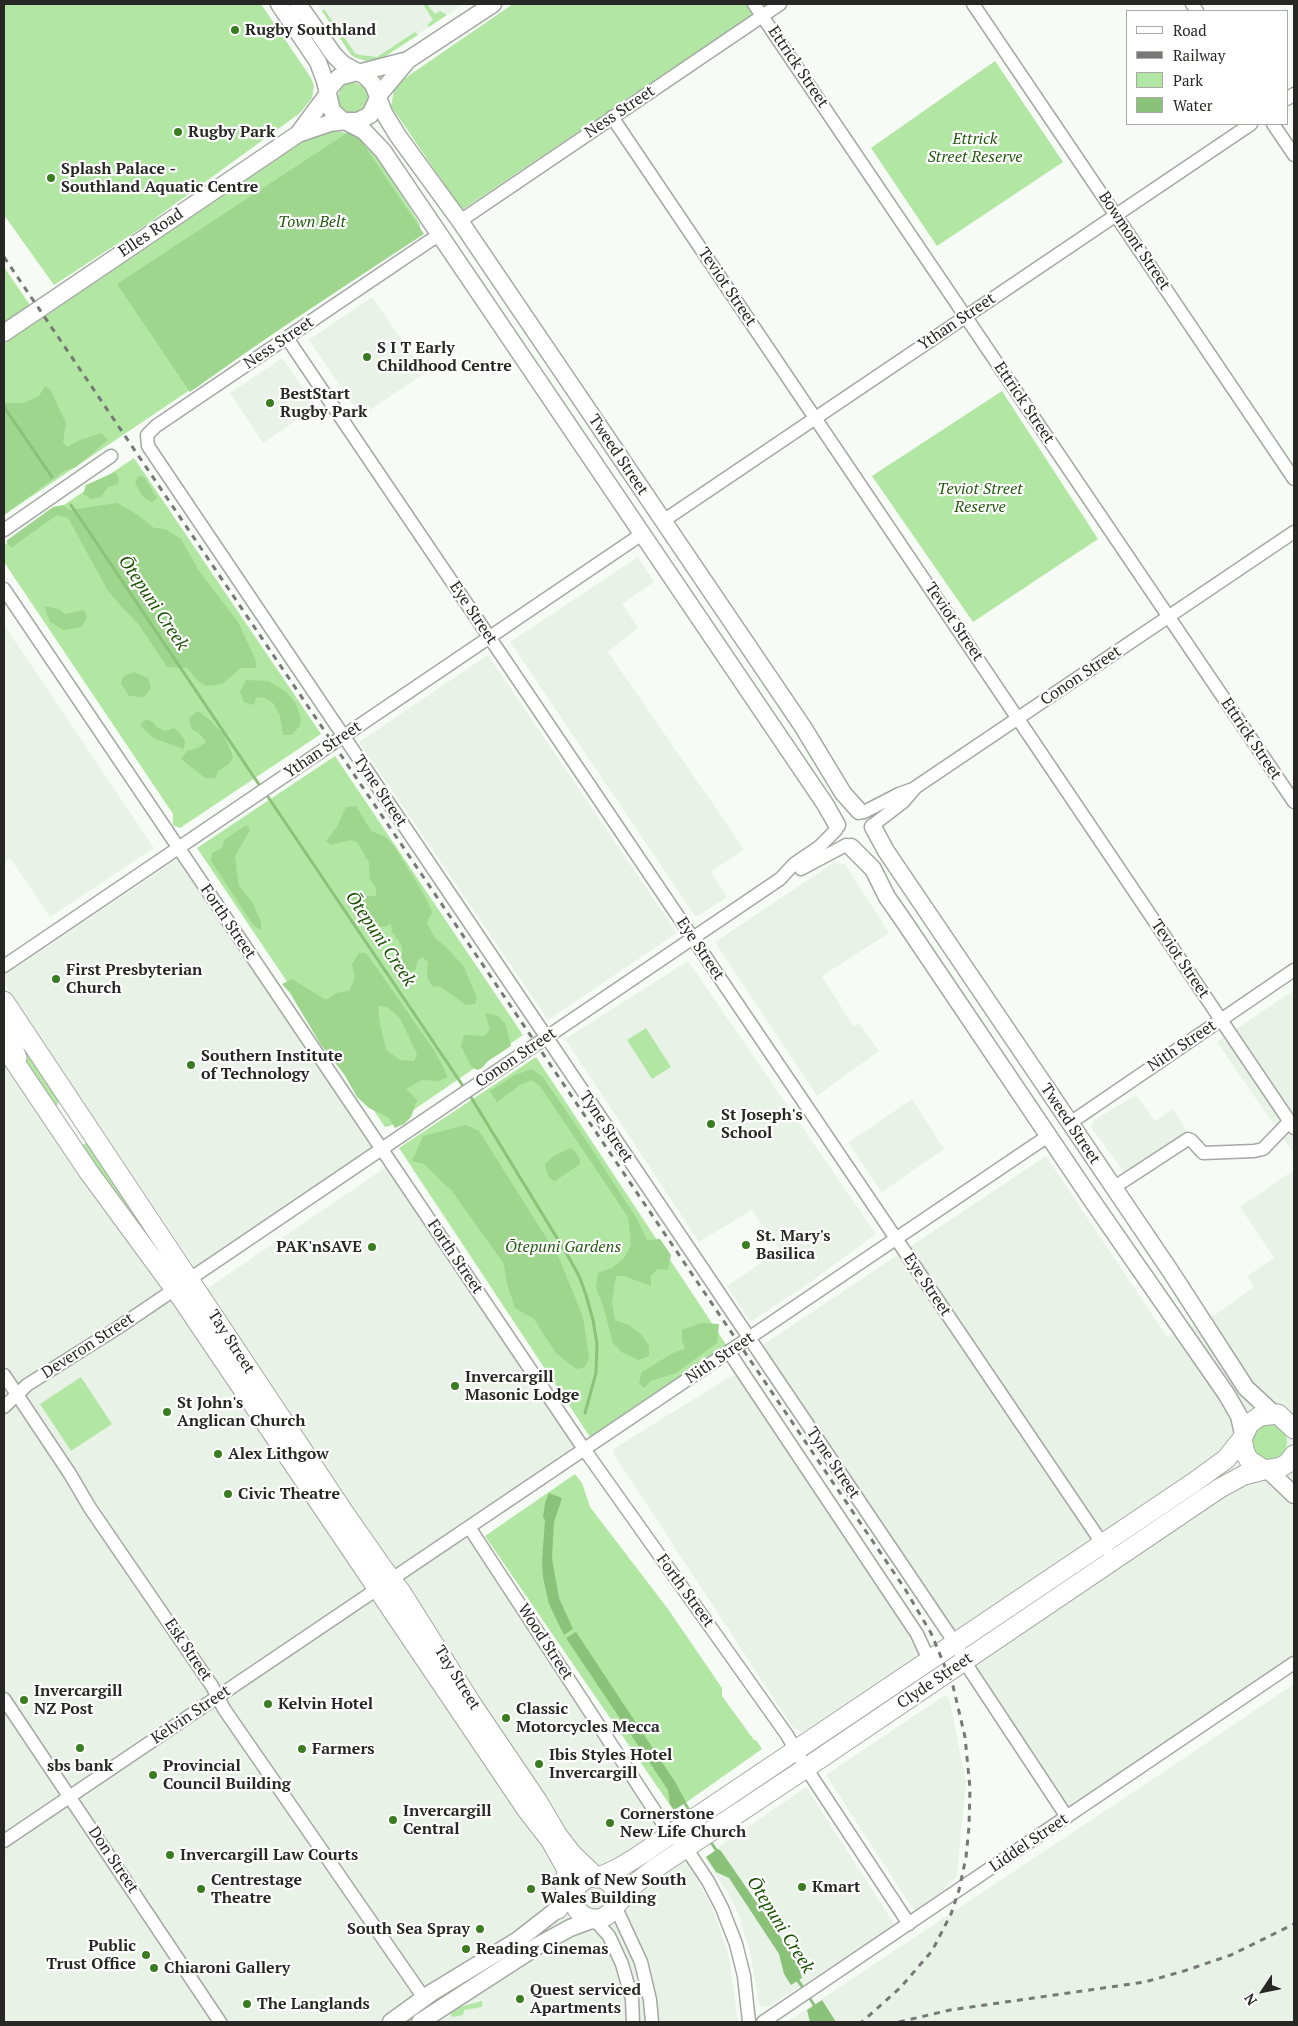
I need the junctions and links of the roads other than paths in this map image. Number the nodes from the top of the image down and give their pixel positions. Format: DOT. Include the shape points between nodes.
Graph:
graph roads {
  1 [pos="279,4"];
  2 [pos="298,4"];
  3 [pos="493,4"];
  4 [pos="754,4"];
  5 [pos="780,4"];
  6 [pos="974,4"];
  7 [pos="763,16"];
  8 [pos="408,60"];
  9 [pos="357,72"];
  10 [pos="327,93"];
  11 [pos="378,97"];
  12 [pos="612,117"];
  13 [pos="347,121"];
  14 [pos="1249,125"];
  15 [pos="1274,125"];
  16 [pos="298,134"];
  17 [pos="1294,155"];
  18 [pos="450,207"];
  19 [pos="1116,215"];
  20 [pos="460,221"];
  21 [pos="441,236"];
  22 [pos="966,316"];
  23 [pos="4,333"];
  24 [pos="287,338"];
  25 [pos="815,418"];
  26 [pos="146,438"];
  27 [pos="111,456"];
  28 [pos="1294,478"];
  29 [pos="651,503"];
  30 [pos="663,522"];
  31 [pos="4,530"];
  32 [pos="1294,532"];
  33 [pos="642,534"];
  34 [pos="654,552"];
  35 [pos="4,589"];
  36 [pos="1169,616"];
  37 [pos="490,638"];
  38 [pos="1018,718"];
  39 [pos="343,737"];
  40 [pos="1294,802"];
  41 [pos="867,819"];
  42 [pos="836,828"];
  43 [pos="849,846"];
  44 [pos="178,848"];
  45 [pos="780,879"];
  46 [pos="693,938"];
  47 [pos="4,966"];
  48 [pos="1294,970"];
  49 [pos="968,973"];
  50 [pos="948,986"];
  51 [pos="4,1001"];
  52 [pos="1221,1020"];
  53 [pos="4,1024"];
  54 [pos="546,1038"];
  55 [pos="4,1046"];
  56 [pos="27,1080"];
  57 [pos="65,1092"];
  58 [pos="1058,1106"];
  59 [pos="46,1109"];
  60 [pos="1070,1123"];
  61 [pos="1292,1125"];
  62 [pos="1048,1136"];
  63 [pos="381,1149"];
  64 [pos="1060,1153"];
  65 [pos="1113,1188"];
  66 [pos="896,1239"];
  67 [pos="1171,1272"];
  68 [pos="182,1284"];
  69 [pos="1150,1285"];
  70 [pos="749,1338"];
  71 [pos="729,1352"];
  72 [pos="4,1375"];
  73 [pos="17,1395"];
  74 [pos="4,1407"];
  75 [pos="1282,1413"];
  76 [pos="1294,1429"];
  77 [pos="1243,1437"];
  78 [pos="584,1450"];
  79 [pos="1294,1455"];
  80 [pos="1266,1470"];
  81 [pos="1294,1495"];
  82 [pos="469,1527"];
  83 [pos="1102,1544"];
  84 [pos="1113,1560"];
  85 [pos="385,1584"];
  86 [pos="954,1643"];
  87 [pos="929,1660"];
  88 [pos="966,1660"];
  89 [pos="1294,1662"];
  90 [pos="218,1697"];
  91 [pos="4,1699"];
  92 [pos="797,1750"];
  93 [pos="806,1768"];
  94 [pos="70,1796"];
  95 [pos="533,1806"];
  96 [pos="1067,1817"];
  97 [pos="684,1825"];
  98 [pos="4,1841"];
  99 [pos="696,1842"];
  100 [pos="624,1865"];
  101 [pos="596,1878"];
  102 [pos="575,1893"];
  103 [pos="615,1906"];
  104 [pos="558,1909"];
  105 [pos="594,1919"];
  106 [pos="909,1924"];
  107 [pos="424,1998"];
  108 [pos="220,2022"];
  109 [pos="391,2022"];
  110 [pos="420,2022"];
  111 [pos="633,2022"];
  112 [pos="652,2022"];
  113 [pos="749,2022"];
  114 [pos="763,2022"];
  1 -- 10 [label="main road, Tweed Street" via="315,58"];
  2 -- 9 [label="main road, Tweed Street" via="334,55"];
  3 -- 8 [label="main road"];
  4 -- 7 [label="street, Ettrick Street"];
  5 -- 7 [label="street, Ness Street"];
  6 -- 19 [label="street, Bowmont Street"];
  7 -- 12 [label="street, Ness Street"];
  7 -- 22 [label="street, Ettrick Street"];
  8 -- 9 [label="main road"];
  8 -- 11 [label="main road"];
  9 -- 10 [label="main road" via="339,77"];
  9 -- 11 [label="main road, Tweed Street" via="370,80"];
  10 -- 13 [label="main road, Tweed Street" via="332,111"];
  10 -- 16 [label="main road, Elles Road"];
  11 -- 13 [label="main road" via="370,115 358,121"];
  11 -- 18 [label="main road, Tweed Street" via="395,132"];
  12 -- 20 [label="street, Ness Street"];
  12 -- 25 [label="street, Teviot Street"];
  13 -- 16 [label="main road, Elles Road"];
  13 -- 21 [label="main road, Tweed Street" via="377,144"];
  14 -- 19 [label="street, Ythan Street"];
  15 -- 17 [label="street"];
  16 -- 23 [label="main road, Elles Road"];
  18 -- 20 [label="main road, Tweed Street"];
  18 -- 21 [label="main road" via="451,229"];
  19 -- 22 [label="street, Ythan Street"];
  19 -- 28 [label="street, Bowmont Street"];
  20 -- 29 [label="main road, Tweed Street"];
  21 -- 24 [label="street, Ness Street"];
  21 -- 33 [label="main road, Tweed Street"];
  22 -- 25 [label="street, Ythan Street"];
  22 -- 36 [label="street, Ettrick Street"];
  24 -- 26 [label="street, Ness Street" via="156,426"];
  24 -- 37 [label="street, Eye Street"];
  25 -- 30 [label="street, Ythan Street"];
  25 -- 38 [label="street, Teviot Street"];
  26 -- 39 [label="street, Tyne Street" via="150,449"];
  27 -- 31 [label="street"];
  29 -- 30 [label="main road, Tweed Street"];
  29 -- 33 [label="main road" via="649,521"];
  30 -- 34 [label="main road" via="657,532"];
  30 -- 41 [label="main road, Tweed Street" via="803,727 843,793"];
  32 -- 36 [label="street, Conon Street"];
  33 -- 34 [label="main road, Tweed Street"];
  33 -- 37 [label="street, Ythan Street"];
  34 -- 42 [label="main road, Tweed Street" via="825,804"];
  35 -- 44 [label="street, Forth Street"];
  36 -- 38 [label="street, Conon Street"];
  36 -- 40 [label="street, Ettrick Street"];
  37 -- 39 [label="street, Ythan Street"];
  37 -- 46 [label="street, Eye Street"];
  38 -- 41 [label="street, Conon Street" via="916,788 899,794"];
  38 -- 52 [label="street, Teviot Street"];
  39 -- 44 [label="street, Ythan Street"];
  39 -- 54 [label="street, Tyne Street"];
  41 -- 42 [label="main road, Conon Street" via="845,813"];
  41 -- 43 [label="main road" via="870,838 862,846"];
  41 -- 49 [label="main road, Tweed Street"];
  42 -- 43 [label="main road" via="839,839"];
  42 -- 45 [label="street, Conon Street" via="819,847 794,864"];
  43 -- 45 [label="street"];
  43 -- 50 [label="main road, Tweed Street" via="873,868 888,897"];
  44 -- 47 [label="street, Ythan Street"];
  44 -- 63 [label="street, Forth Street"];
  45 -- 46 [label="street, Conon Street"];
  46 -- 54 [label="street, Conon Street"];
  46 -- 66 [label="street, Eye Street"];
  48 -- 52 [label="street, Nith Street"];
  49 -- 50 [label="main road"];
  49 -- 58 [label="main road, Tweed Street"];
  50 -- 62 [label="main road, Tweed Street"];
  51 -- 57 [label="highway, Tay Street"];
  52 -- 60 [label="street, Nith Street"];
  52 -- 61 [label="street, Teviot Street"];
  53 -- 56 [label="highway"];
  54 -- 63 [label="street, Conon Street"];
  54 -- 70 [label="street, Tyne Street"];
  55 -- 56 [label="highway, Tay Street"];
  56 -- 59 [label="highway, Tay Street"];
  57 -- 59 [label="highway" via="59,1109 51,1112"];
  57 -- 68 [label="highway, Tay Street"];
  58 -- 60 [label="main road, Tweed Street"];
  58 -- 62 [label="main road" via="1055,1124"];
  59 -- 68 [label="highway, Tay Street" via="88,1171"];
  60 -- 64 [label="main road" via="1063,1131"];
  60 -- 65 [label="main road, Tweed Street"];
  61 -- 65 [label="street" via="1263,1149 1254,1151 1202,1153 1188,1139"];
  62 -- 64 [label="main road, Tweed Street"];
  62 -- 66 [label="street, Nith Street"];
  63 -- 68 [label="street, Conon Street"];
  63 -- 78 [label="street, Forth Street"];
  64 -- 69 [label="main road, Tweed Street"];
  65 -- 67 [label="main road, Tweed Street"];
  66 -- 70 [label="street, Nith Street"];
  66 -- 83 [label="street, Eye Street"];
  67 -- 69 [label="main road"];
  67 -- 75 [label="main road, Tweed Street" via="1246,1388"];
  68 -- 73 [label="street, Deveron Street" via="27,1385"];
  68 -- 85 [label="highway, Tay Street" via="343,1511"];
  69 -- 77 [label="main road, Tweed Street" via="1233,1405"];
  70 -- 71 [label="street, Nith Street"];
  70 -- 86 [label="street, Tyne Street"];
  71 -- 78 [label="street, Nith Street"];
  71 -- 87 [label="street, Tyne Street" via="917,1634"];
  72 -- 73 [label="street, Esk Street"];
  73 -- 74 [label="street, Deveron Street"];
  73 -- 90 [label="street, Esk Street"];
  75 -- 76 [label="highway"];
  75 -- 77 [label="highway, Clyde Street" via="1254,1419"];
  77 -- 80 [label="highway" via="1249,1460"];
  77 -- 83 [label="highway, Clyde Street" via="1219,1465"];
  78 -- 82 [label="street, Nith Street"];
  78 -- 92 [label="street, Forth Street"];
  79 -- 80 [label="highway, Clyde Street" via="1281,1467"];
  80 -- 81 [label="main road"];
  80 -- 84 [label="highway, Clyde Street" via="1230,1481"];
  82 -- 85 [label="street, Nith Street"];
  82 -- 97 [label="street, Wood Street" via="664,1825"];
  83 -- 84 [label="street, Eye Street"];
  83 -- 86 [label="highway, Clyde Street"];
  84 -- 88 [label="highway, Clyde Street"];
  85 -- 90 [label="street, Kelvin Street"];
  85 -- 95 [label="highway, Tay Street"];
  86 -- 87 [label="highway, Clyde Street"];
  86 -- 88 [label="street, Tyne Street"];
  87 -- 92 [label="highway, Clyde Street"];
  88 -- 93 [label="highway, Clyde Street"];
  88 -- 96 [label="street, Tyne Street"];
  89 -- 96 [label="street, Liddel Street"];
  90 -- 94 [label="street, Kelvin Street"];
  90 -- 107 [label="street, Esk Street"];
  91 -- 94 [label="street, Don Street"];
  92 -- 93 [label="street, Forth Street"];
  92 -- 97 [label="highway, Clyde Street"];
  93 -- 99 [label="highway, Clyde Street"];
  93 -- 106 [label="street, Forth Street"];
  94 -- 98 [label="street, Kelvin Street"];
  94 -- 108 [label="street, Don Street"];
  95 -- 100 [label="highway" via="592,1864 604,1869"];
  95 -- 101 [label="highway, Tay Street"];
  95 -- 102 [label="highway, Tay Street"];
  95 -- 104 [label="highway" via="564,1880 566,1892"];
  96 -- 106 [label="street, Liddel Street"];
  97 -- 99 [label="street, Wood Street"];
  97 -- 100 [label="highway, Clyde Street"];
  99 -- 103 [label="highway, Clyde Street" via="645,1876"];
  99 -- 113 [label="street, Wood Street" via="708,1881 732,1932 744,1976"];
  100 -- 101 [label="highway, Clyde Street"];
  101 -- 102 [label="highway" via="582,1882"];
  101 -- 103 [label="highway" via="613,1887"];
  102 -- 104 [label="main road"];
  102 -- 105 [label="highway" via="578,1910"];
  103 -- 105 [label="highway" via="609,1914"];
  103 -- 112 [label="street" via="641,1962"];
  104 -- 107 [label="main road" via="500,1952"];
  105 -- 110 [label="main road" via="539,1945"];
  105 -- 111 [label="street" via="620,1956 630,1989"];
  106 -- 114 [label="street, Liddel Street"];
  107 -- 109 [label="main road"];
}
